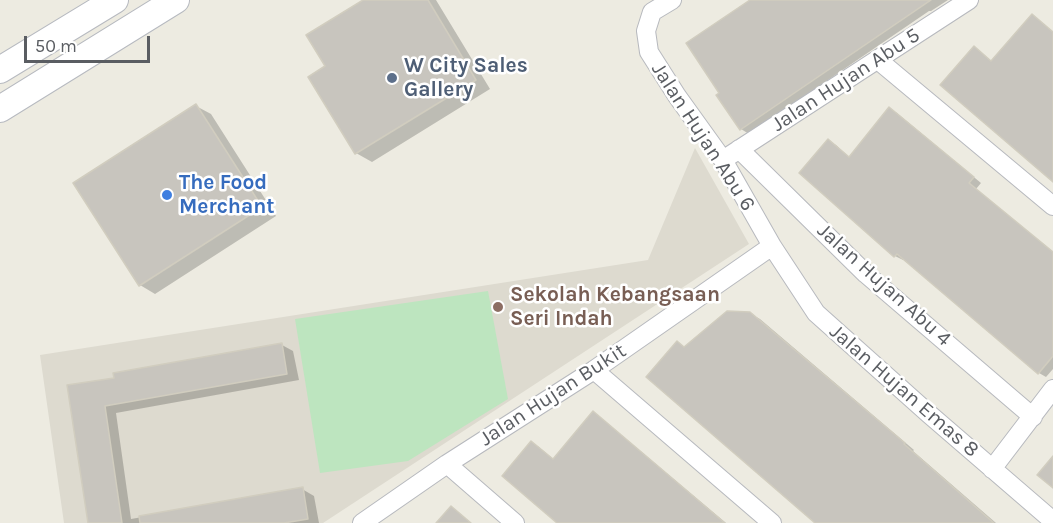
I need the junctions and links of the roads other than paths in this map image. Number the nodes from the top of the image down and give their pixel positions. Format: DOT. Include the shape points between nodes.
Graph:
graph roads {
  1 [pos="116,0"];
  2 [pos="176,0"];
  3 [pos="672,0"];
  4 [pos="969,0"];
  5 [pos="878,60"];
  6 [pos="0,70"];
  7 [pos="0,109"];
  8 [pos="739,149"];
  9 [pos="723,160"];
  10 [pos="1053,206"];
  11 [pos="772,246"];
  12 [pos="594,370"];
  13 [pos="1053,389"];
  14 [pos="1033,417"];
  15 [pos="447,464"];
  16 [pos="992,469"];
  17 [pos="1053,521"];
  18 [pos="362,523"];
  19 [pos="515,523"];
  20 [pos="772,523"];
  1 -- 6 [label="main road"];
  2 -- 7 [label="main road"];
  3 -- 9 [label="street, Jalan Hujan Abu 6" via="652,12 646,31 649,52"];
  4 -- 5 [label="street, Jalan Hujan Abu 5"];
  5 -- 8 [label="street, Jalan Hujan Abu 5"];
  5 -- 10 [label="street"];
  8 -- 9 [label="street, Jalan Hujan Abu 5"];
  8 -- 14 [label="street, Jalan Hujan Abu 4" via="867,274"];
  9 -- 11 [label="street, Jalan Hujan Abu 6"];
  11 -- 12 [label="street, Jalan Hujan Bukit"];
  11 -- 16 [label="street, Jalan Hujan Emas 8" via="816,313"];
  12 -- 15 [label="street, Jalan Hujan Bukit"];
  12 -- 20 [label="street"];
  13 -- 14 [label="street"];
  14 -- 16 [label="street"];
  15 -- 18 [label="street, Jalan Hujan Bukit"];
  15 -- 19 [label="street"];
  16 -- 17 [label="street, Jalan Hujan Emas 8"];
}
